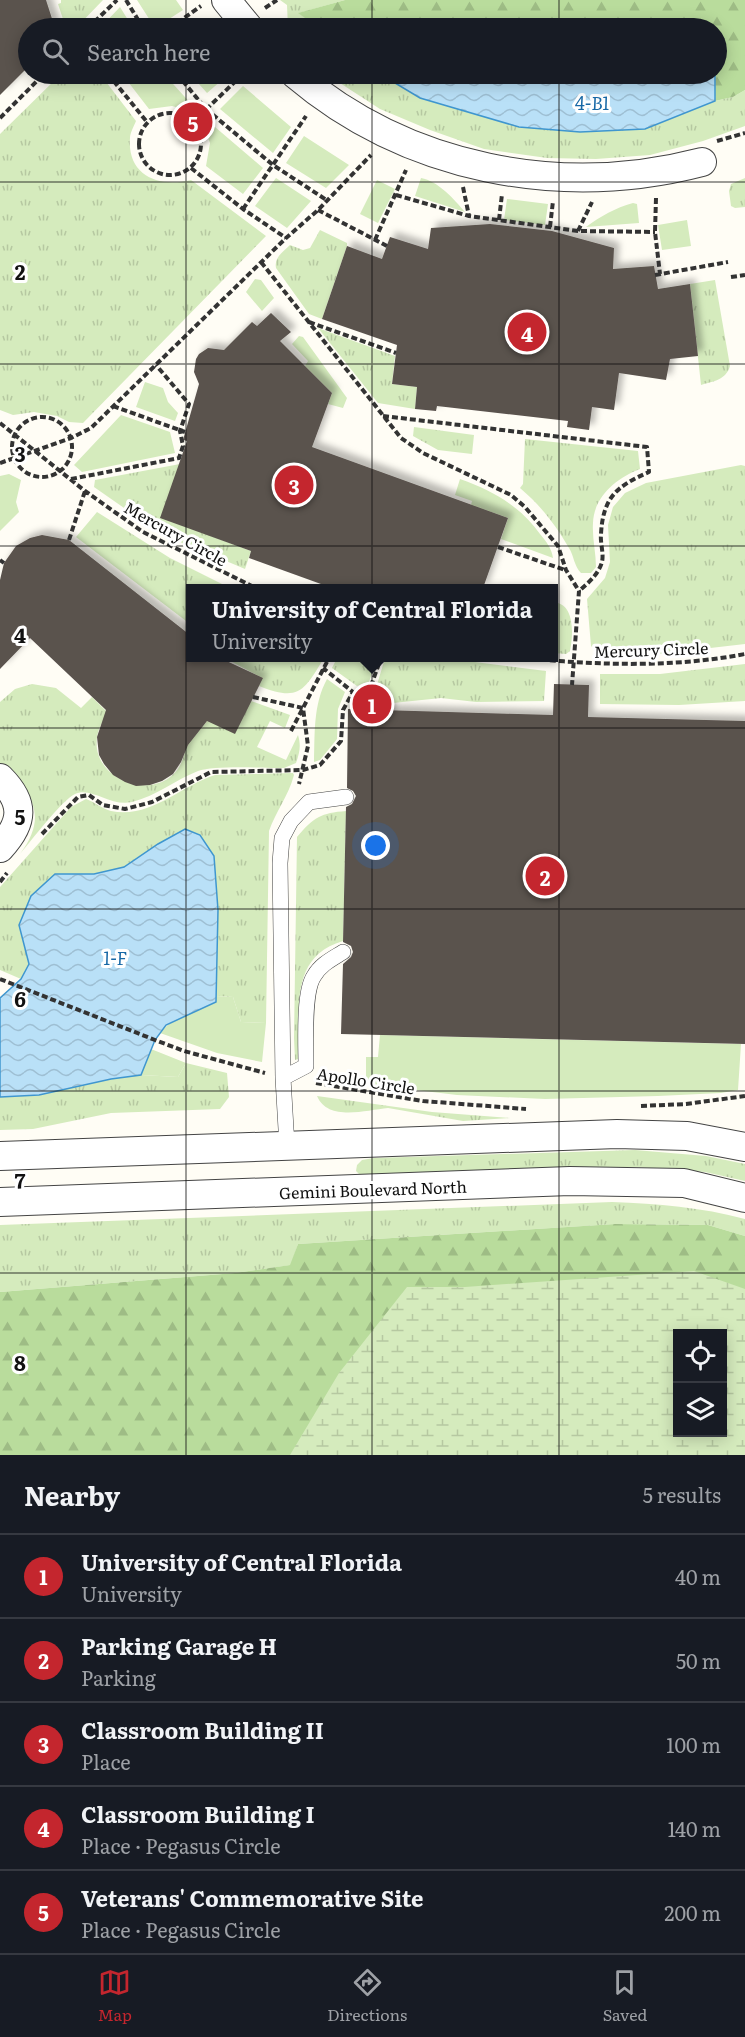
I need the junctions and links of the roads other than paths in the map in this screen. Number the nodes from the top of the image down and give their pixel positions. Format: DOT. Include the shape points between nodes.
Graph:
graph roads {
  1 [pos="214,3"];
  2 [pos="235,18"];
  3 [pos="308,84"];
  4 [pos="702,162"];
  5 [pos="0,778"];
  6 [pos="346,797"];
  7 [pos="7,857"];
  8 [pos="343,952"];
  9 [pos="283,1078"];
  10 [pos="287,1146"];
  11 [pos="745,1146"];
  12 [pos="0,1156"];
  13 [pos="289,1192"];
  14 [pos="745,1198"];
  15 [pos="0,1202"];
  1 -- 2 [label="street"];
  3 -- 4 [label="street" via="351,114 403,141 456,161 530,176 604,178"];
  5 -- 7 [label="street" via="15,795 20,808"];
  6 -- 9 [label="lane" via="309,802 282,838"];
  8 -- 9 [label="lane" via="323,964 313,977 308,999 306,1066"];
  9 -- 10 [label="lane"];
  10 -- 11 [label="street" via="617,1134 687,1136"];
  10 -- 12 [label="street"];
  10 -- 13 [label="street"];
  13 -- 14 [label="street, Gemini Boulevard North" via="570,1181 665,1182 701,1186"];
  13 -- 15 [label="street, Gemini Boulevard North"];
}
